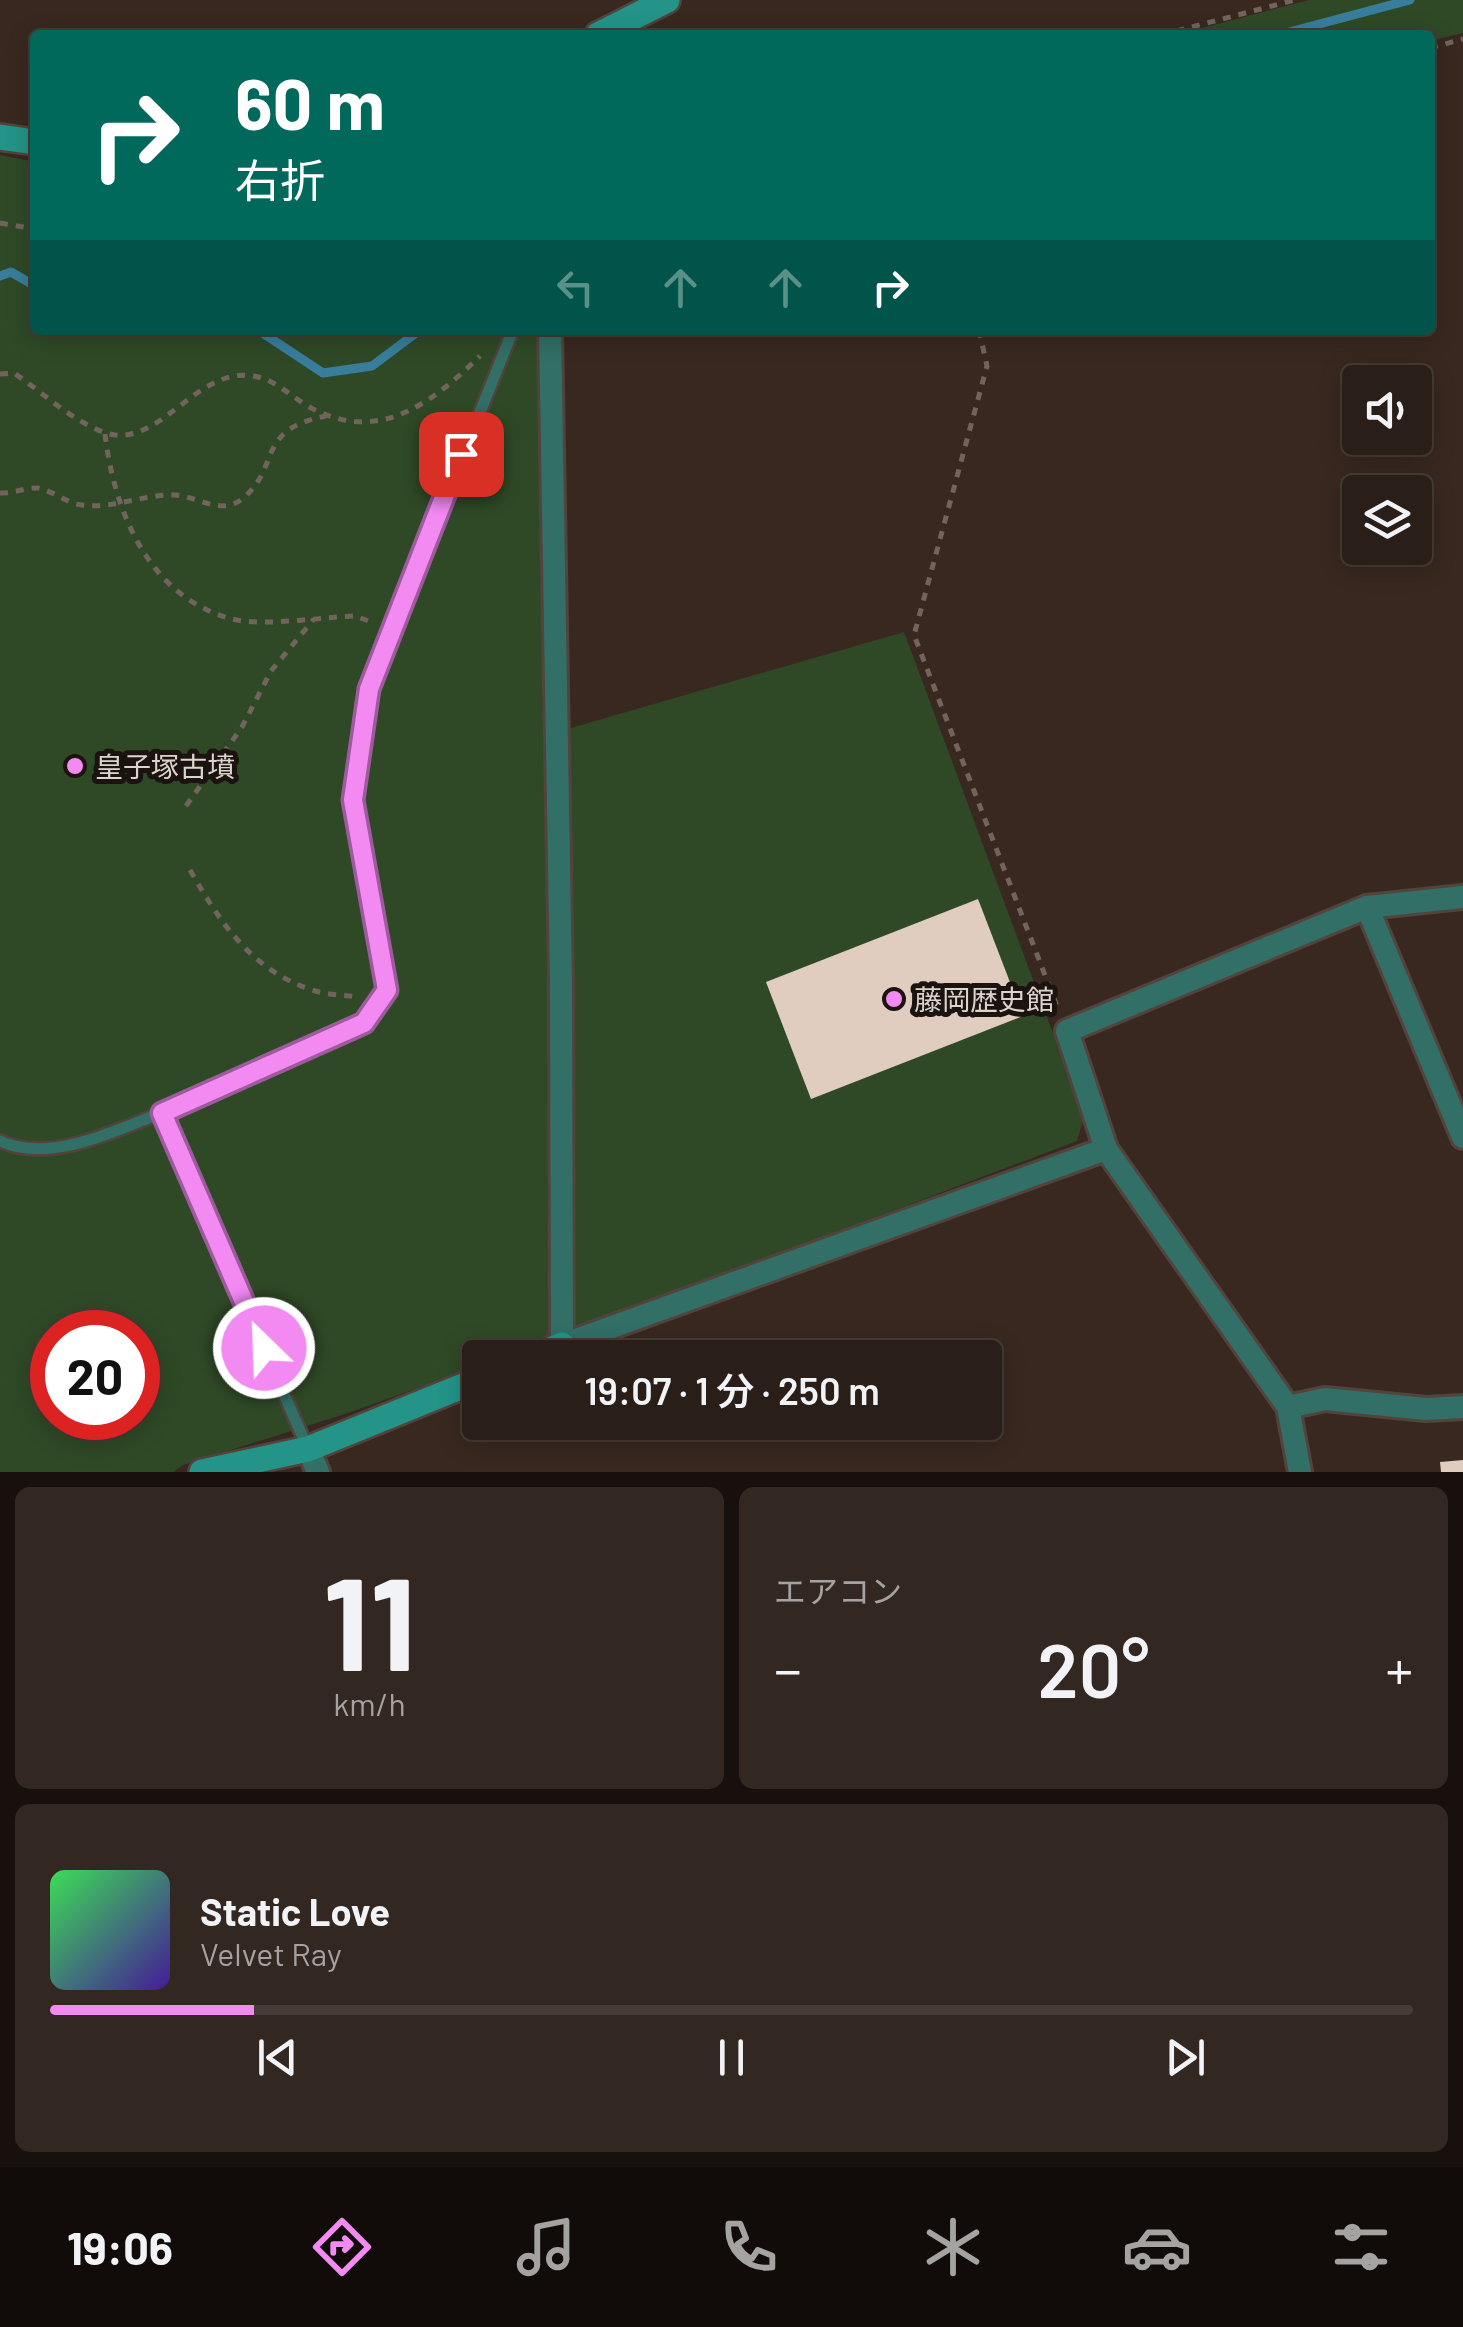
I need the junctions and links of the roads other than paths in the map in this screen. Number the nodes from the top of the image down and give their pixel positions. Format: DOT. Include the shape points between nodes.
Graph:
graph roads {
  1 [pos="667,0"];
  2 [pos="608,30"];
  3 [pos="0,137"];
  4 [pos="30,141"];
  5 [pos="511,335"];
  6 [pos="550,335"];
  7 [pos="1463,897"];
  8 [pos="1367,907"];
  9 [pos="162,1113"];
  10 [pos="1463,1137"];
  11 [pos="0,1141"];
  12 [pos="1106,1149"];
  13 [pos="562,1340"];
  14 [pos="576,1340"];
  15 [pos="462,1387"];
  16 [pos="1288,1407"];
  17 [pos="1463,1407"];
  18 [pos="313,1460"];
  19 [pos="202,1472"];
  20 [pos="1300,1472"];
  1 -- 2 [label="street"];
  3 -- 4 [label="street"];
  5 -- 9 [label="lane" via="369,689 353,800 387,990 364,1023"];
  6 -- 13 [label="street"];
  7 -- 8 [label="street"];
  8 -- 10 [label="street"];
  8 -- 12 [label="street" via="1067,1031"];
  9 -- 11 [label="lane" via="84,1142 45,1148"];
  9 -- 18 [label="lane"];
  12 -- 14 [label="street"];
  12 -- 16 [label="street"];
  15 -- 18 [label="street"];
  16 -- 17 [label="street" via="1325,1399"];
  16 -- 20 [label="street"];
  18 -- 19 [label="street"];
}
